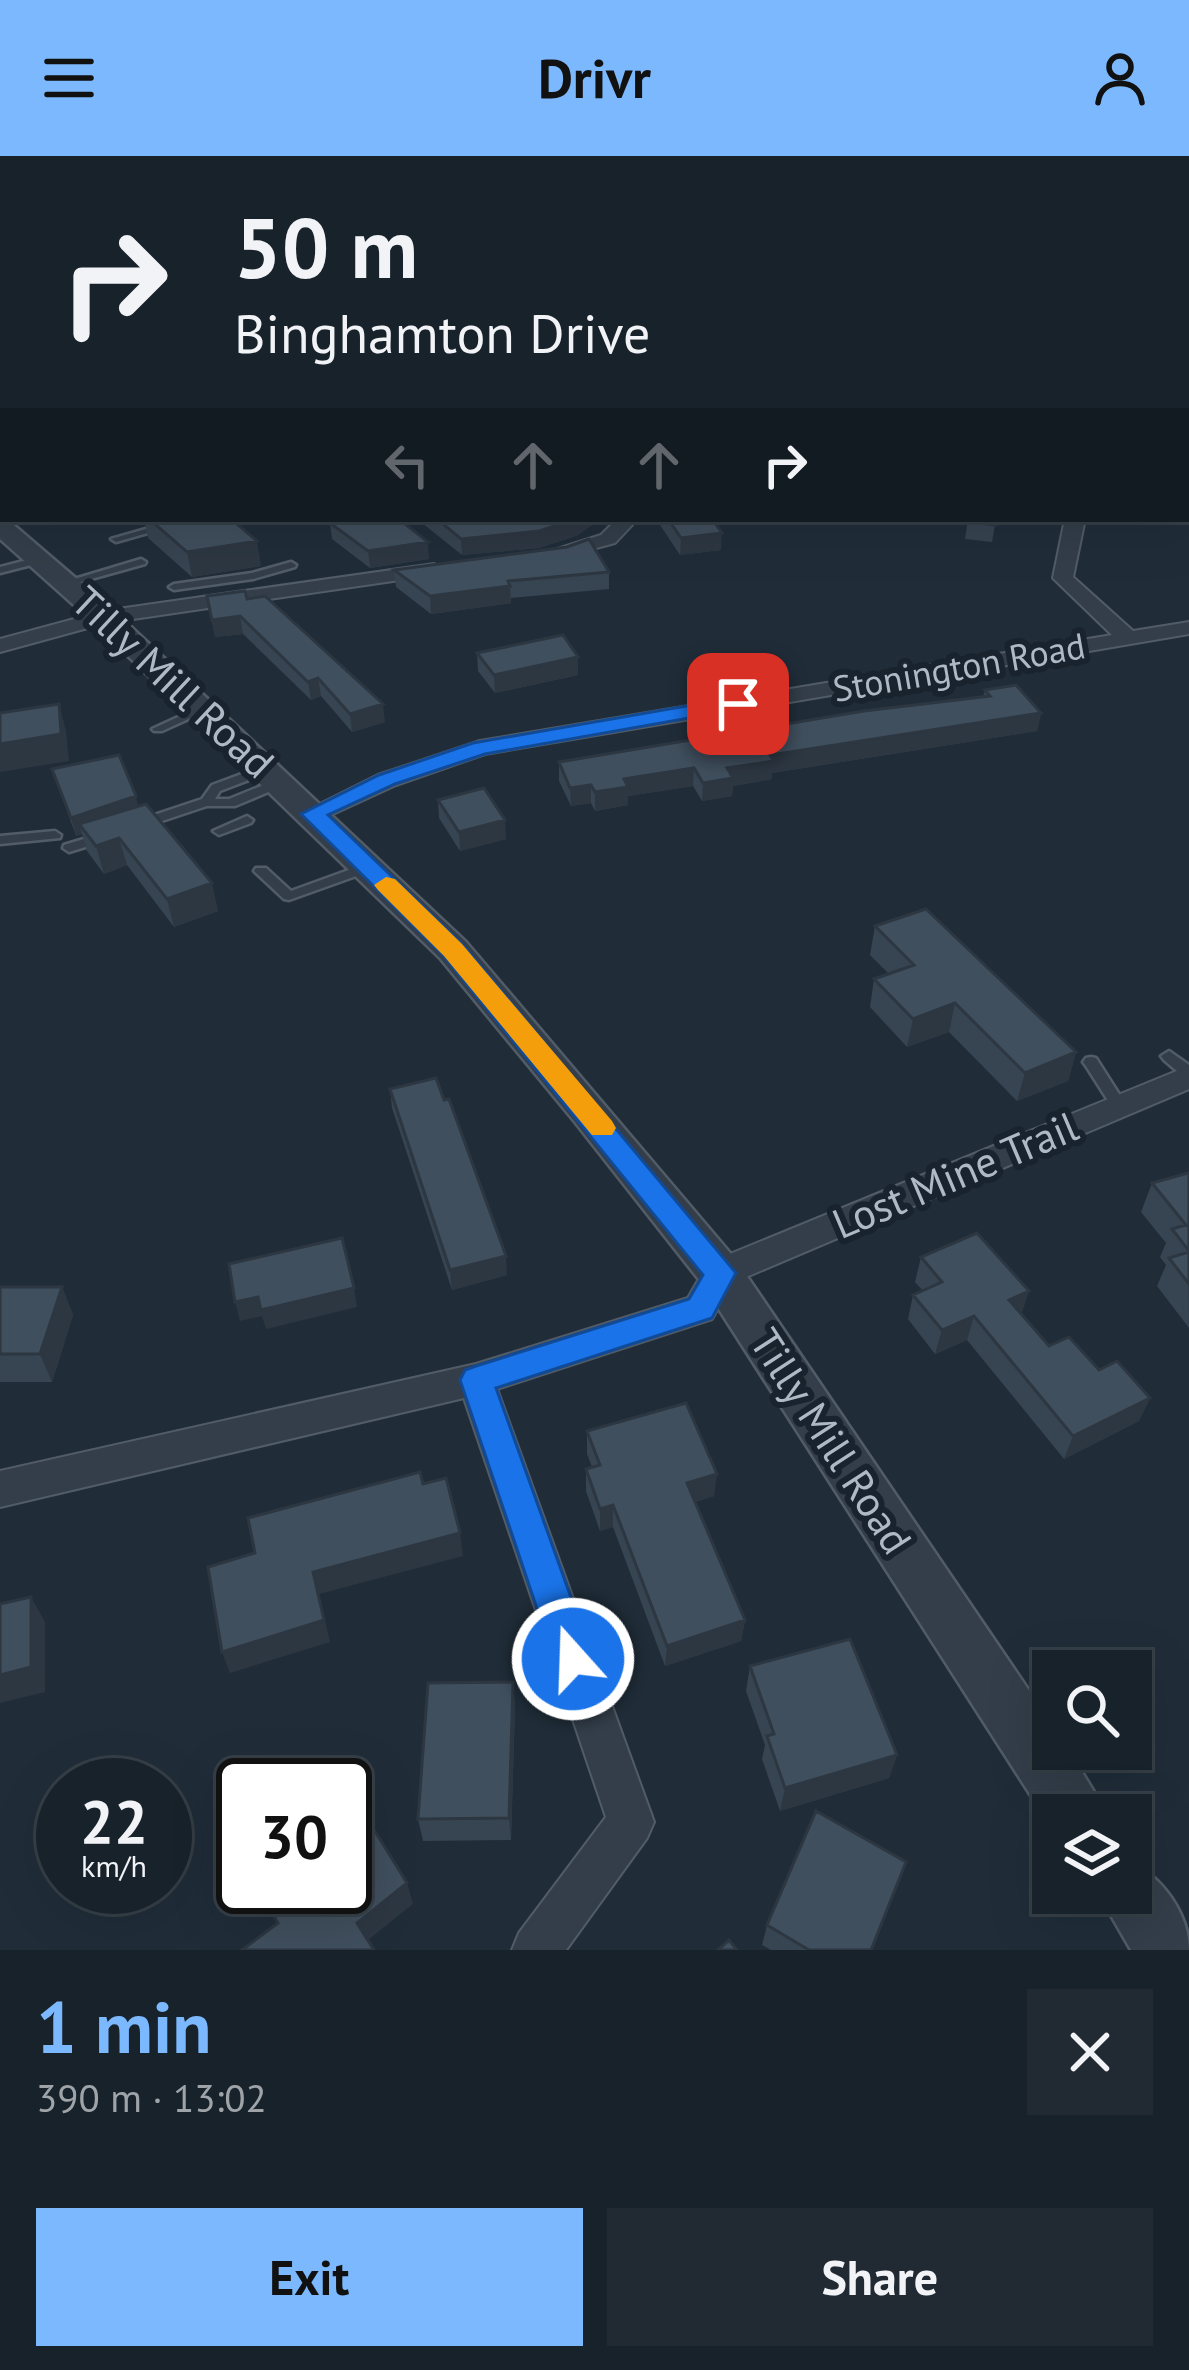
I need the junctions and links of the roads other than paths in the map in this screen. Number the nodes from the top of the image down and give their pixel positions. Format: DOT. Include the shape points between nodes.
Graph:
graph roads {
  1 [pos="181,522"];
  2 [pos="621,522"];
  3 [pos="1074,522"];
  4 [pos="0,526"];
  5 [pos="116,539"];
  6 [pos="428,543"];
  7 [pos="529,557"];
  8 [pos="39,560"];
  9 [pos="141,562"];
  10 [pos="291,565"];
  11 [pos="0,571"];
  12 [pos="66,583"];
  13 [pos="174,586"];
  14 [pos="104,616"];
  15 [pos="1189,628"];
  16 [pos="1128,638"];
  17 [pos="0,646"];
  18 [pos="202,709"];
  19 [pos="158,729"];
  20 [pos="286,788"];
  21 [pos="247,820"];
  22 [pos="127,828"];
  23 [pos="219,831"];
  24 [pos="108,835"];
  25 [pos="56,836"];
  26 [pos="0,840"];
  27 [pos="68,848"];
  28 [pos="368,867"];
  29 [pos="261,871"];
  30 [pos="1091,1062"];
  31 [pos="1182,1069"];
  32 [pos="1119,1106"];
  33 [pos="720,1273"];
  34 [pos="476,1380"];
  35 [pos="0,1490"];
  36 [pos="1064,1794"];
  37 [pos="536,1950"];
  1 -- 5 [label="lane"];
  2 -- 7 [label="street" via="608,539"];
  3 -- 16 [label="street" via="1063,578"];
  4 -- 8 [label="street, Tilly Mill Road"];
  6 -- 14 [label="street" via="458,566"];
  8 -- 11 [label="lane"];
  8 -- 12 [label="street, Tilly Mill Road"];
  9 -- 12 [label="lane"];
  10 -- 13 [label="lane"];
  12 -- 14 [label="street, Tilly Mill Road"];
  14 -- 17 [label="street"];
  14 -- 18 [label="street, Tilly Mill Road"];
  15 -- 16 [label="street, Stonington Road"];
  16 -- 20 [label="street, Stonington Road" via="480,748 387,780"];
  18 -- 19 [label="lane"];
  18 -- 20 [label="street, Tilly Mill Road"];
  20 -- 22 [label="lane"];
  20 -- 28 [label="street, Tilly Mill Road"];
  21 -- 23 [label="lane"];
  24 -- 27 [label="lane"];
  25 -- 26 [label="lane"];
  28 -- 29 [label="lane" via="289,896"];
  28 -- 33 [label="street, Tilly Mill Road" via="453,950"];
  30 -- 32 [label="lane"];
  31 -- 32 [label="street, Lost Mine Trail"];
  32 -- 33 [label="street, Lost Mine Trail"];
  33 -- 34 [label="street" via="700,1309"];
  33 -- 36 [label="street, Tilly Mill Road"];
  34 -- 35 [label="street"];
  34 -- 37 [label="street" via="631,1822"];
}
